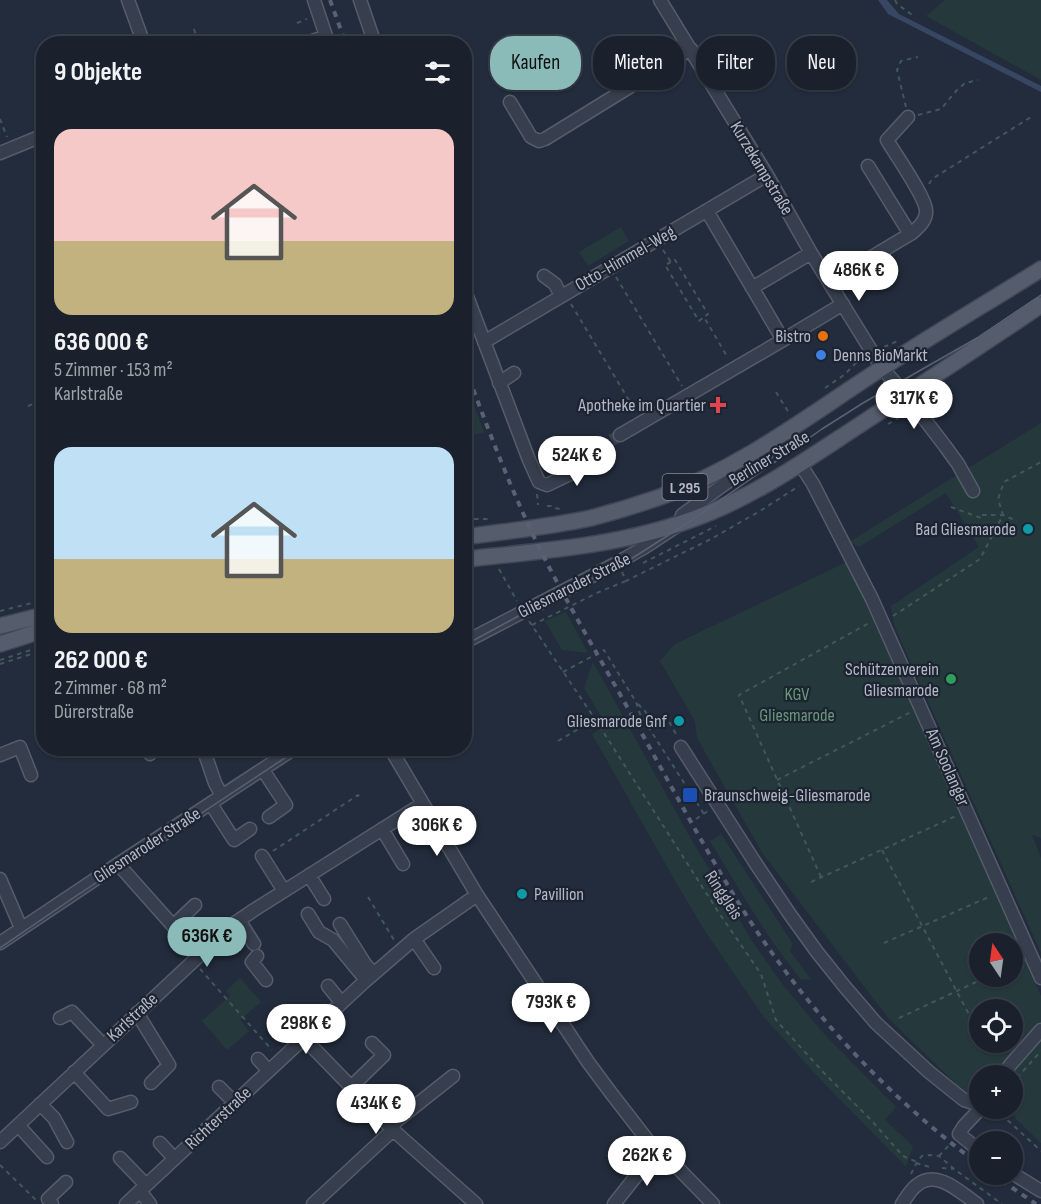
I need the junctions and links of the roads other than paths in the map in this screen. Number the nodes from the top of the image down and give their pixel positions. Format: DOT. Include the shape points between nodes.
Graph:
graph roads {
  1 [pos="128,0"];
  2 [pos="314,0"];
  3 [pos="360,0"];
  4 [pos="660,0"];
  5 [pos="141,36"];
  6 [pos="326,36"];
  7 [pos="372,36"];
  8 [pos="690,50"];
  9 [pos="510,102"];
  10 [pos="908,117"];
  11 [pos="36,138"];
  12 [pos="6,150"];
  13 [pos="868,166"];
  14 [pos="767,175"];
  15 [pos="706,211"];
  16 [pos="910,234"];
  17 [pos="811,253"];
  18 [pos="1041,269"];
  19 [pos="544,276"];
  20 [pos="830,282"];
  21 [pos="752,288"];
  22 [pos="563,295"];
  23 [pos="843,304"];
  24 [pos="1041,305"];
  25 [pos="472,310"];
  26 [pos="783,340"];
  27 [pos="484,342"];
  28 [pos="882,368"];
  29 [pos="514,373"];
  30 [pos="499,383"];
  31 [pos="906,395"];
  32 [pos="796,417"];
  33 [pos="620,435"];
  34 [pos="581,459"];
  35 [pos="803,468"];
  36 [pos="973,491"];
  37 [pos="680,524"];
  38 [pos="472,536"];
  39 [pos="472,558"];
  40 [pos="36,617"];
  41 [pos="0,626"];
  42 [pos="36,633"];
  43 [pos="472,638"];
  44 [pos="0,644"];
  45 [pos="681,747"];
  46 [pos="0,755"];
  47 [pos="206,756"];
  48 [pos="283,756"];
  49 [pos="395,756"];
  50 [pos="263,770"];
  51 [pos="31,775"];
  52 [pos="222,796"];
  53 [pos="211,804"];
  54 [pos="422,804"];
  55 [pos="269,817"];
  56 [pos="382,829"];
  57 [pos="250,830"];
  58 [pos="267,854"];
  59 [pos="118,864"];
  60 [pos="403,864"];
  61 [pos="309,875"];
  62 [pos="0,879"];
  63 [pos="284,891"];
  64 [pos="477,895"];
  65 [pos="324,899"];
  66 [pos="195,905"];
  67 [pos="308,914"];
  68 [pos="239,920"];
  69 [pos="340,924"];
  70 [pos="173,926"];
  71 [pos="21,928"];
  72 [pos="417,937"];
  73 [pos="0,943"];
  74 [pos="199,955"];
  75 [pos="436,966"];
  76 [pos="369,977"];
  77 [pos="1041,978"];
  78 [pos="266,980"];
  79 [pos="327,986"];
  80 [pos="341,1002"];
  81 [pos="139,1012"];
  82 [pos="60,1018"];
  83 [pos="289,1023"];
  84 [pos="1041,1030"];
  85 [pos="303,1038"];
  86 [pos="160,1039"];
  87 [pos="372,1043"];
  88 [pos="103,1045"];
  89 [pos="258,1059"];
  90 [pos="1010,1065"];
  91 [pos="268,1070"];
  92 [pos="72,1074"];
  93 [pos="453,1076"];
  94 [pos="371,1079"];
  95 [pos="151,1083"];
  96 [pos="219,1087"];
  97 [pos="353,1090"];
  98 [pos="131,1102"];
  99 [pos="234,1102"];
  100 [pos="969,1102"];
  101 [pos="40,1104"];
  102 [pos="96,1105"];
  103 [pos="970,1119"];
  104 [pos="18,1125"];
  105 [pos="393,1130"];
  106 [pos="0,1142"];
  107 [pos="67,1142"];
  108 [pos="969,1142"];
  109 [pos="160,1143"];
  110 [pos="656,1151"];
  111 [pos="47,1157"];
  112 [pos="120,1158"];
  113 [pos="174,1158"];
  114 [pos="1023,1180"];
  115 [pos="66,1182"];
  116 [pos="143,1188"];
  117 [pos="1041,1191"];
  118 [pos="52,1204"];
  119 [pos="126,1204"];
  120 [pos="150,1204"];
  121 [pos="314,1204"];
  122 [pos="476,1204"];
  123 [pos="614,1204"];
  124 [pos="713,1204"];
  125 [pos="902,1204"];
  126 [pos="977,1204"];
  1 -- 5 [label="street"];
  2 -- 6 [label="street"];
  3 -- 7 [label="street"];
  4 -- 8 [label="street, Kurzekampstraße"];
  8 -- 9 [label="street" via="545,139 531,137"];
  8 -- 14 [label="street, Kurzekampstraße"];
  10 -- 16 [label="street" via="887,140 926,210 921,226"];
  11 -- 12 [label="street"];
  13 -- 16 [label="street"];
  14 -- 15 [label="street, Otto-Himmel-Weg"];
  14 -- 17 [label="street, Kurzekampstraße"];
  15 -- 21 [label="street"];
  15 -- 22 [label="street, Otto-Himmel-Weg"];
  16 -- 20 [label="street"];
  17 -- 20 [label="street, Kurzekampstraße"];
  17 -- 21 [label="street"];
  18 -- 28 [label="main road, Berliner Straße / L 295"];
  19 -- 22 [label="street"];
  20 -- 23 [label="street, Kurzekampstraße"];
  21 -- 26 [label="street"];
  22 -- 27 [label="street, Otto-Himmel-Weg"];
  23 -- 26 [label="street"];
  23 -- 28 [label="street, Kurzekampstraße"];
  24 -- 31 [label="main road, Berliner Straße / L 295"];
  25 -- 27 [label="street"];
  26 -- 33 [label="street"];
  27 -- 30 [label="street"];
  28 -- 31 [label="street"];
  28 -- 32 [label="main road, Berliner Straße / L 295"];
  29 -- 30 [label="street"];
  30 -- 34 [label="street" via="539,482 547,485 572,473"];
  31 -- 35 [label="main road, Berliner Straße / L 295"];
  31 -- 36 [label="street"];
  32 -- 37 [label="street, Gliesmaroder Straße" via="766,454 682,515"];
  32 -- 38 [label="main road, Berliner Straße / L 295" via="742,460 653,499 555,525"];
  35 -- 37 [label="main road, Berliner Straße / L 295" via="727,506"];
  35 -- 77 [label="street, Am Soolanger" via="882,620"];
  37 -- 39 [label="main road, Berliner Straße / L 295" via="597,544"];
  37 -- 43 [label="street, Gliesmaroder Straße" via="645,548"];
  40 -- 41 [label="main road"];
  42 -- 44 [label="main road"];
  45 -- 100 [label="street" via="791,916 845,987 876,1023"];
  46 -- 51 [label="street" via="20,747"];
  47 -- 52 [label="street"];
  48 -- 50 [label="street, Gliesmaroder Straße"];
  49 -- 54 [label="street"];
  50 -- 52 [label="street, Gliesmaroder Straße"];
  50 -- 55 [label="street" via="286,805"];
  52 -- 53 [label="street, Gliesmaroder Straße"];
  53 -- 57 [label="street" via="234,840"];
  53 -- 59 [label="street, Gliesmaroder Straße"];
  54 -- 56 [label="street, Karlstraße"];
  54 -- 64 [label="street"];
  56 -- 60 [label="street"];
  56 -- 61 [label="street, Karlstraße"];
  58 -- 63 [label="street"];
  59 -- 70 [label="street"];
  59 -- 71 [label="street, Gliesmaroder Straße"];
  61 -- 63 [label="street, Karlstraße"];
  61 -- 65 [label="street"];
  62 -- 71 [label="street"];
  63 -- 68 [label="street, Karlstraße"];
  64 -- 72 [label="street, Richterstraße"];
  64 -- 110 [label="street" via="588,1062"];
  66 -- 70 [label="street"];
  67 -- 76 [label="street" via="319,932 333,940"];
  68 -- 74 [label="street, Karlstraße"];
  68 -- 78 [label="street" via="256,950 252,962"];
  69 -- 76 [label="street"];
  70 -- 74 [label="street"];
  71 -- 73 [label="street, Gliesmaroder Straße"];
  72 -- 75 [label="street"];
  72 -- 76 [label="street, Richterstraße"];
  74 -- 81 [label="street, Karlstraße"];
  76 -- 80 [label="street, Richterstraße"];
  79 -- 80 [label="street"];
  80 -- 85 [label="street, Richterstraße"];
  81 -- 86 [label="street"];
  81 -- 88 [label="street, Karlstraße"];
  81 -- 95 [label="street" via="169,1065"];
  82 -- 88 [label="street" via="72,1012"];
  83 -- 85 [label="street"];
  84 -- 90 [label="street"];
  85 -- 91 [label="street, Richterstraße"];
  85 -- 97 [label="street"];
  87 -- 97 [label="street" via="384,1055"];
  88 -- 92 [label="street, Karlstraße"];
  89 -- 91 [label="street"];
  91 -- 99 [label="street, Richterstraße"];
  92 -- 98 [label="street" via="108,1109"];
  92 -- 101 [label="street, Karlstraße"];
  92 -- 102 [label="street"];
  93 -- 105 [label="street" via="395,1122"];
  94 -- 97 [label="street"];
  96 -- 99 [label="street"];
  97 -- 105 [label="street"];
  99 -- 113 [label="street, Richterstraße"];
  101 -- 104 [label="street, Karlstraße"];
  101 -- 107 [label="street" via="54,1118"];
  103 -- 108 [label="street" via="959,1134"];
  104 -- 106 [label="street, Karlstraße"];
  104 -- 111 [label="street"];
  105 -- 121 [label="street"];
  105 -- 122 [label="street"];
  109 -- 113 [label="street"];
  110 -- 123 [label="street"];
  110 -- 124 [label="street"];
  112 -- 116 [label="street"];
  113 -- 116 [label="street, Richterstraße"];
  114 -- 117 [label="street"];
  115 -- 118 [label="street" via="48,1199"];
  116 -- 119 [label="street, Richterstraße"];
  116 -- 120 [label="street"];
  125 -- 126 [label="street" via="917,1185 929,1179 940,1179"];
}
